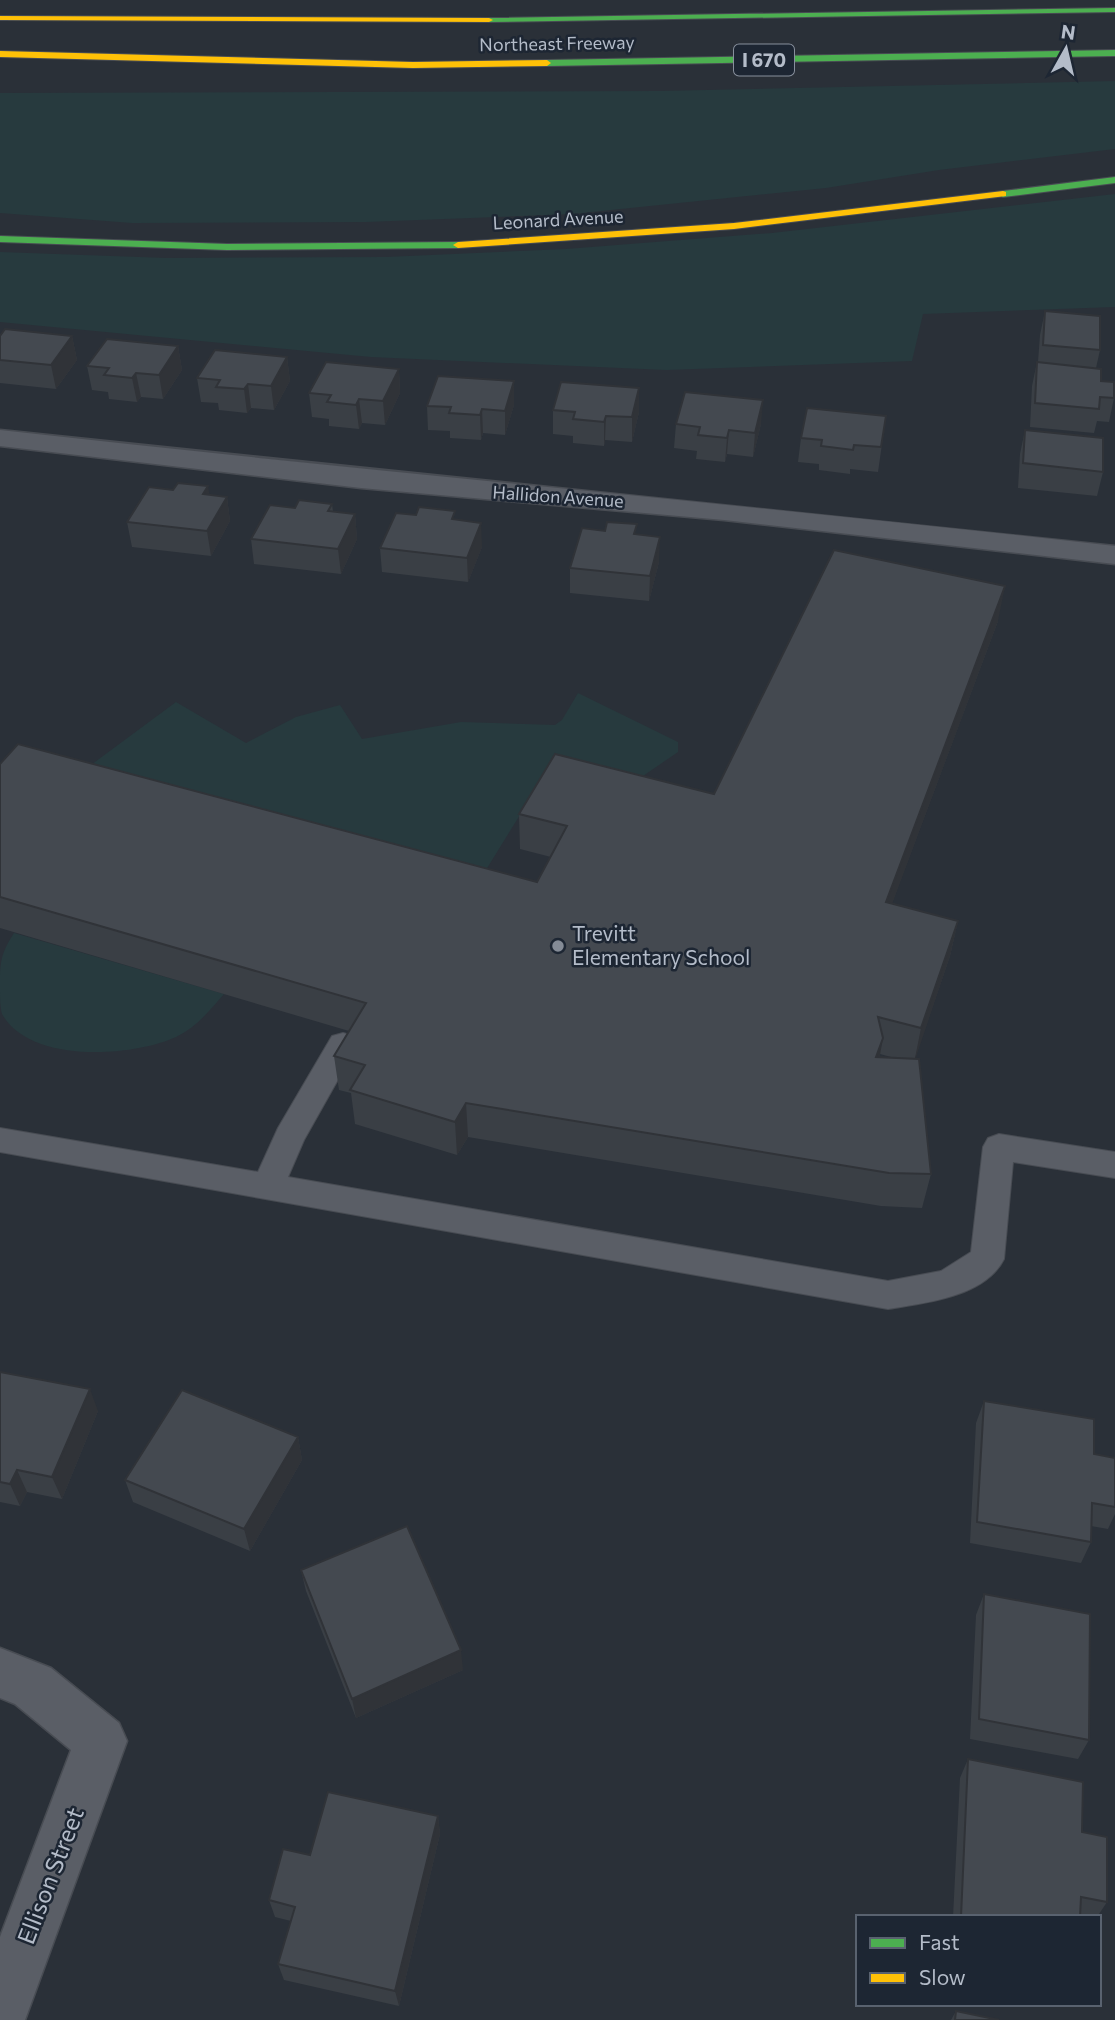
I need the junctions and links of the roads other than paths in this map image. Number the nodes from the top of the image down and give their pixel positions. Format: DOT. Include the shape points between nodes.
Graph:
graph roads {
  1 [pos="1115,10"];
  2 [pos="0,18"];
  3 [pos="1115,53"];
  4 [pos="0,54"];
  5 [pos="413,65"];
  6 [pos="94,73"];
  7 [pos="1115,180"];
  8 [pos="0,239"];
  9 [pos="0,439"];
  10 [pos="1115,555"];
  11 [pos="343,1044"];
  12 [pos="0,1140"];
  13 [pos="1115,1165"];
  14 [pos="268,1187"];
  15 [pos="0,1673"];
  16 [pos="0,2011"];
  1 -- 2 [label="main road, Northeast Freeway / I 670" via="545,20"];
  3 -- 5 [label="main road, Northeast Freeway / I 670"];
  4 -- 5 [label="main road, Northeast Freeway"];
  5 -- 6 [label="main road, I 670"];
  7 -- 8 [label="main road, Leonard Avenue" via="718,229 606,237 256,249"];
  9 -- 10 [label="street, Hallidon Avenue" via="360,479 737,512"];
  11 -- 14 [label="lane" via="289,1137"];
  12 -- 14 [label="lane"];
  13 -- 14 [label="lane" via="999,1147 987,1259 948,1284 888,1296"];
  15 -- 16 [label="street, Ellison Street" via="33,1686 101,1741"];
}
